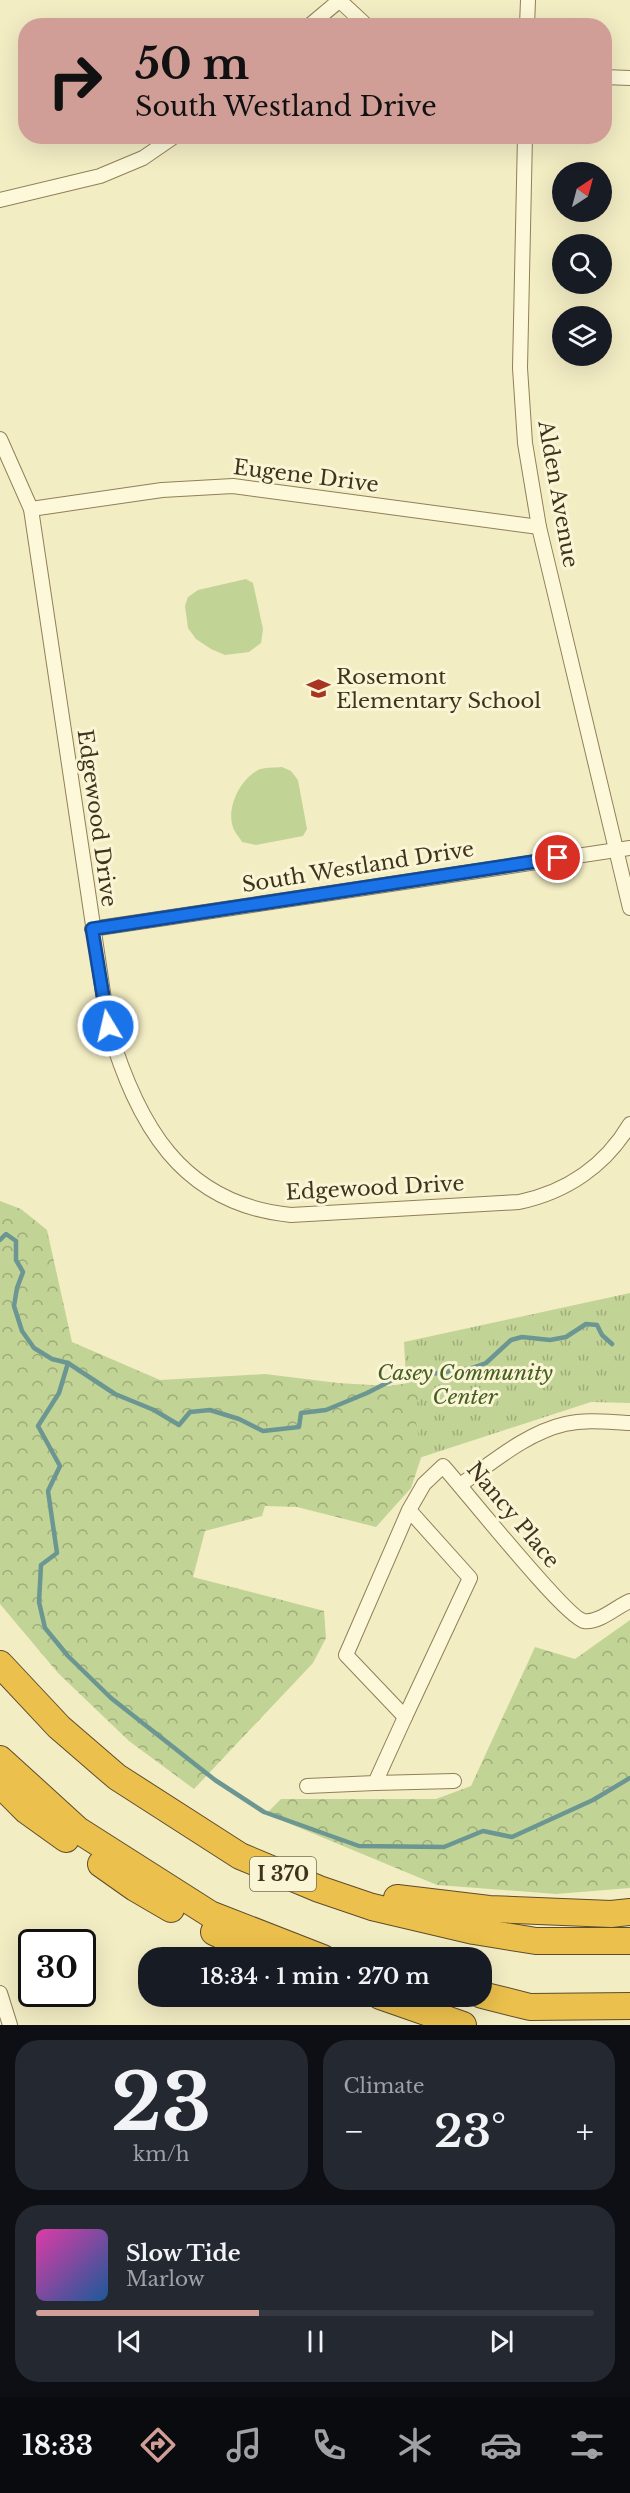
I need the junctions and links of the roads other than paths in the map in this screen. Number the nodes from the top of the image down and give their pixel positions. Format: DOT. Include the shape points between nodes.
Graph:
graph roads {
  1 [pos="340,0"];
  2 [pos="528,0"];
  3 [pos="319,18"];
  4 [pos="359,18"];
  5 [pos="528,18"];
  6 [pos="612,77"];
  7 [pos="630,78"];
  8 [pos="163,144"];
  9 [pos="525,144"];
  10 [pos="0,200"];
  11 [pos="0,439"];
  12 [pos="32,509"];
  13 [pos="539,527"];
  14 [pos="624,849"];
  15 [pos="630,908"];
  16 [pos="92,929"];
  17 [pos="630,1124"];
  18 [pos="630,1423"];
  19 [pos="460,1485"];
  20 [pos="409,1510"];
  21 [pos="630,1601"];
  22 [pos="0,1664"];
  23 [pos="405,1717"];
  24 [pos="0,1759"];
  25 [pos="454,1781"];
  26 [pos="375,1783"];
  27 [pos="0,1784"];
  28 [pos="307,1786"];
  29 [pos="319,1889"];
  30 [pos="630,1912"];
  31 [pos="630,1941"];
  32 [pos="246,1947"];
  33 [pos="295,1947"];
  34 [pos="0,1993"];
  35 [pos="492,1998"];
  36 [pos="411,2007"];
  37 [pos="630,2007"];
  38 [pos="10,2025"];
  39 [pos="463,2025"];
  1 -- 3 [label="street"];
  1 -- 4 [label="street"];
  2 -- 5 [label="street"];
  6 -- 7 [label="street"];
  8 -- 10 [label="street" via="143,158 100,176"];
  9 -- 13 [label="street, Alden Avenue" via="520,368 525,443"];
  11 -- 12 [label="street, Edgewood Drive"];
  12 -- 13 [label="street, Eugene Drive" via="162,490 233,486"];
  12 -- 16 [label="street, Edgewood Drive"];
  13 -- 14 [label="street, Alden Avenue"];
  14 -- 15 [label="street"];
  14 -- 16 [label="street, South Westland Drive"];
  16 -- 17 [label="street, Edgewood Drive" via="108,1026 134,1097 184,1171 230,1201 268,1213 291,1215 519,1202 542,1197 590,1171 617,1146"];
  18 -- 19 [label="street" via="591,1421 550,1429"];
  19 -- 20 [label="street, Nancy Place" via="443,1466 424,1484"];
  19 -- 21 [label="street, Nancy Place" via="575,1617 596,1620"];
  20 -- 23 [label="street, Nancy Place" via="346,1654"];
  20 -- 23 [label="street" via="470,1578"];
  22 -- 29 [label="highway, I 370" via="59,1727 117,1778 240,1856"];
  23 -- 26 [label="street"];
  24 -- 33 [label="highway" via="78,1830 210,1914"];
  25 -- 26 [label="street"];
  26 -- 28 [label="street"];
  27 -- 32 [label="highway" via="27,1811 135,1888"];
  29 -- 30 [label="highway" via="489,1909"];
  29 -- 31 [label="highway, I 370" via="372,1907 474,1931 536,1941"];
  34 -- 38 [label="street"];
  35 -- 37 [label="highway" via="530,2007"];
  36 -- 39 [label="highway"];
}
